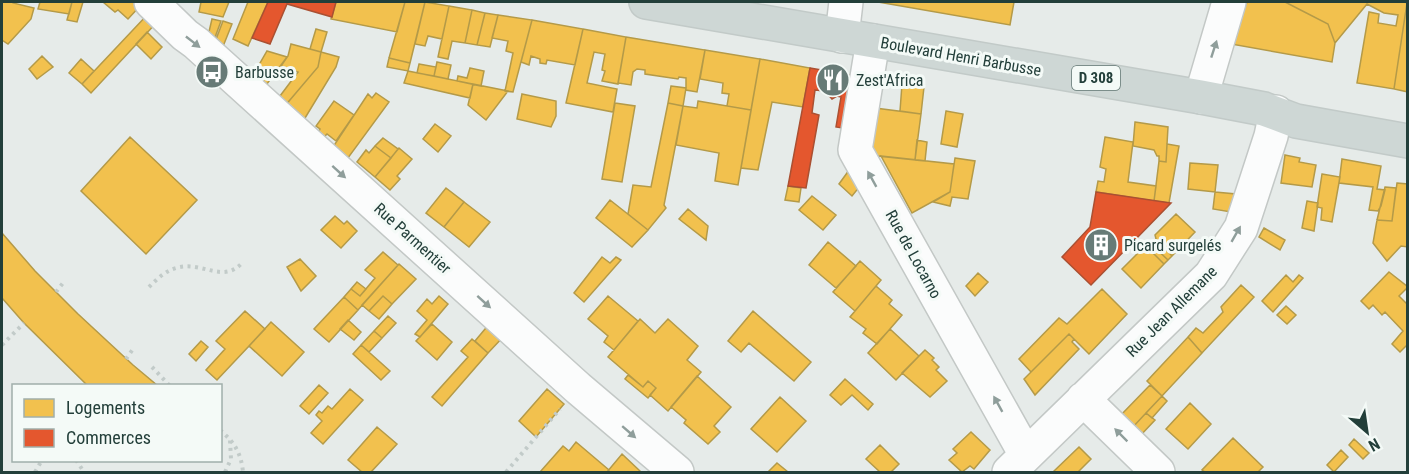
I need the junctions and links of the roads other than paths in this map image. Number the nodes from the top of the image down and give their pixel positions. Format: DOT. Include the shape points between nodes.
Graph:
graph roads {
  1 [pos="151,2"];
  2 [pos="646,2"];
  3 [pos="846,2"];
  4 [pos="1229,2"];
  5 [pos="857,39"];
  6 [pos="1201,97"];
  7 [pos="1276,112"];
  8 [pos="1407,121"];
  9 [pos="1407,141"];
  10 [pos="1083,399"];
  11 [pos="1017,464"];
  12 [pos="677,472"];
  13 [pos="1158,472"];
  1 -- 12 [label="street, Rue Parmentier, one-way" via="578,388"];
  2 -- 5 [label="main road, Boulevard Henri Barbusse / D 308"];
  3 -- 5 [label="street, Rue de Locarno"];
  6 -- 4 [label="street, one-way"];
  5 -- 6 [label="main road, Boulevard Henri Barbusse / D 308"];
  11 -- 5 [label="street, Rue de Locarno, one-way" via="855,150"];
  6 -- 7 [label="main road, Boulevard Henri Barbusse / D 308"];
  7 -- 8 [label="main road, Boulevard Henri Barbusse / D 308" via="1318,107"];
  7 -- 9 [label="main road, Boulevard Henri Barbusse / D 308" via="1296,121"];
  10 -- 7 [label="street, Rue Jean Allemane, one-way" via="1211,274 1241,228"];
  10 -- 11 [label="street, Rue Jean Allemane"];
  13 -- 10 [label="street, one-way"];
}
